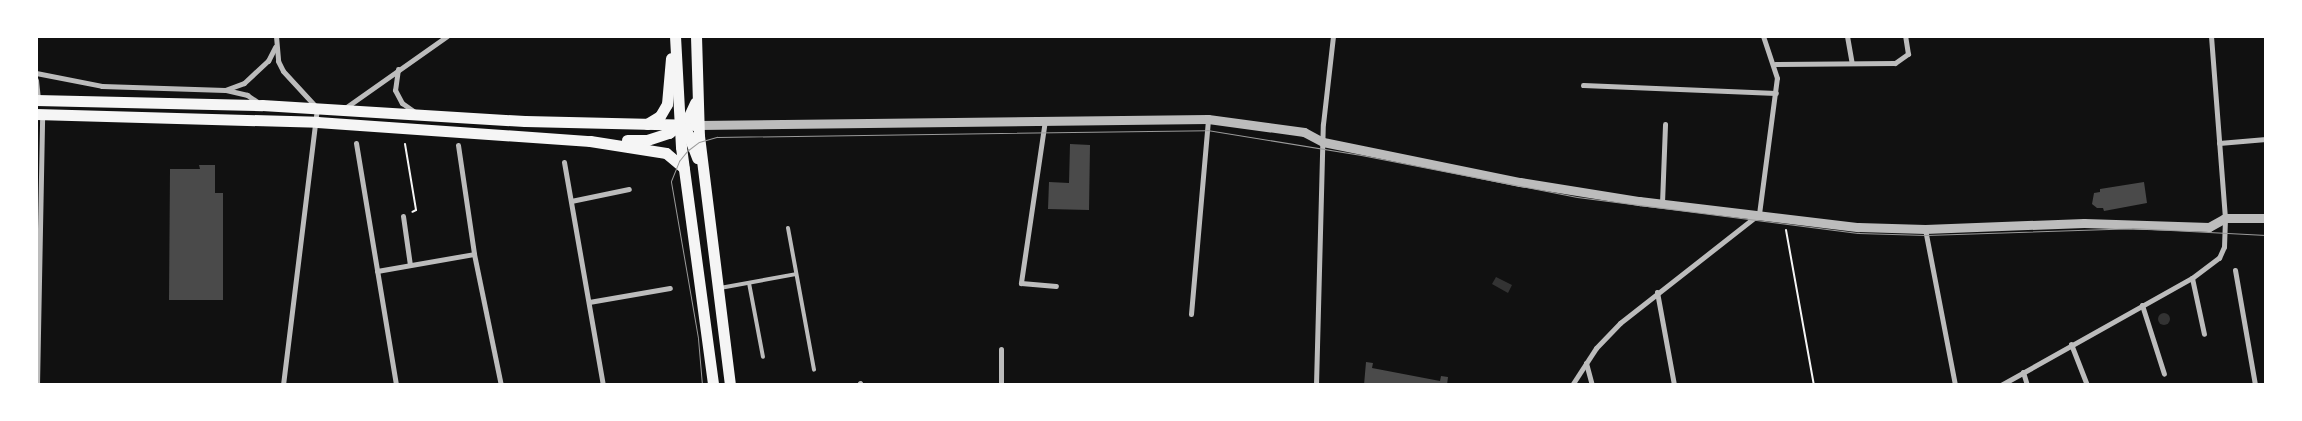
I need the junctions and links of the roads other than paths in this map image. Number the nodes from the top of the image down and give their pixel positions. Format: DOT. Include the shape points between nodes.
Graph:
graph roads {
  1 [pos="276,36"];
  2 [pos="447,36"];
  3 [pos="674,36"];
  4 [pos="696,36"];
  5 [pos="1333,36"];
  6 [pos="1763,36"];
  7 [pos="1847,36"];
  8 [pos="1905,36"];
  9 [pos="2211,36"];
  10 [pos="276,47"];
  11 [pos="1775,64"];
  12 [pos="1852,64"];
  13 [pos="398,68"];
  14 [pos="36,73"];
  15 [pos="36,80"];
  16 [pos="1583,85"];
  17 [pos="225,90"];
  18 [pos="1776,92"];
  19 [pos="37,100"];
  20 [pos="696,100"];
  21 [pos="262,105"];
  22 [pos="317,108"];
  23 [pos="342,109"];
  24 [pos="39,114"];
  25 [pos="419,115"];
  26 [pos="1208,118"];
  27 [pos="1045,119"];
  28 [pos="317,122"];
  29 [pos="648,124"];
  30 [pos="1665,124"];
  31 [pos="698,125"];
  32 [pos="679,126"];
  33 [pos="2266,139"];
  34 [pos="590,141"];
  35 [pos="1323,142"];
  36 [pos="356,143"];
  37 [pos="2219,143"];
  38 [pos="458,145"];
  39 [pos="564,162"];
  40 [pos="684,168"];
  41 [pos="704,176"];
  42 [pos="629,189"];
  43 [pos="571,201"];
  44 [pos="1662,203"];
  45 [pos="1759,214"];
  46 [pos="403,216"];
  47 [pos="2225,218"];
  48 [pos="2266,218"];
  49 [pos="788,228"];
  50 [pos="1925,229"];
  51 [pos="474,254"];
  52 [pos="410,265"];
  53 [pos="2235,270"];
  54 [pos="377,271"];
  55 [pos="796,274"];
  56 [pos="2192,278"];
  57 [pos="750,283"];
  58 [pos="1056,286"];
  59 [pos="670,288"];
  60 [pos="718,289"];
  61 [pos="1657,292"];
  62 [pos="589,302"];
  63 [pos="2142,305"];
  64 [pos="1191,314"];
  65 [pos="2204,334"];
  66 [pos="2071,344"];
  67 [pos="1001,349"];
  68 [pos="762,357"];
  69 [pos="1586,362"];
  70 [pos="814,370"];
  71 [pos="2022,372"];
  72 [pos="2164,374"];
  73 [pos="37,385"];
  74 [pos="283,385"];
  75 [pos="396,385"];
  76 [pos="501,385"];
  77 [pos="603,385"];
  78 [pos="713,385"];
  79 [pos="730,385"];
  80 [pos="1001,385"];
  81 [pos="1316,385"];
  82 [pos="1572,385"];
  83 [pos="1592,385"];
  84 [pos="1674,385"];
  85 [pos="1955,385"];
  86 [pos="2001,385"];
  87 [pos="2027,385"];
  88 [pos="2087,385"];
  89 [pos="2255,385"];
  1 -- 10 [label="street"];
  2 -- 13 [label="street"];
  3 -- 29 [label="main road" via="666,104 660,116"];
  3 -- 32 [label="main road"];
  4 -- 20 [label="main road"];
  5 -- 35 [label="street"];
  6 -- 11 [label="street"];
  7 -- 12 [label="street"];
  8 -- 12 [label="street" via="1908,54 1895,63"];
  9 -- 37 [label="street"];
  10 -- 17 [label="street" via="268,61 244,83"];
  10 -- 22 [label="street" via="278,62 290,83"];
  11 -- 12 [label="street"];
  11 -- 18 [label="street"];
  13 -- 23 [label="street"];
  13 -- 25 [label="street" via="395,90 402,103"];
  14 -- 17 [label="street" via="102,86"];
  15 -- 19 [label="street"];
  16 -- 18 [label="street"];
  17 -- 21 [label="street" via="247,95"];
  18 -- 45 [label="street"];
  19 -- 21 [label="main road"];
  20 -- 31 [label="main road"];
  20 -- 32 [label="main road" via="688,118"];
  21 -- 22 [label="main road"];
  22 -- 23 [label="main road"];
  22 -- 28 [label="street"];
  23 -- 25 [label="main road"];
  24 -- 28 [label="main road"];
  24 -- 73 [label="street"];
  25 -- 29 [label="main road"];
  26 -- 27 [label="street"];
  26 -- 35 [label="street" via="1304,132"];
  26 -- 64 [label="street"];
  27 -- 31 [label="street"];
  27 -- 58 [label="street" via="1021,283"];
  28 -- 34 [label="main road"];
  28 -- 74 [label="street"];
  29 -- 32 [label="main road"];
  30 -- 44 [label="street"];
  31 -- 32 [label="main road"];
  31 -- 41 [label="main road"];
  32 -- 34 [label="main road" via="648,140"];
  32 -- 40 [label="main road"];
  32 -- 41 [label="main road" via="688,134"];
  33 -- 37 [label="street"];
  34 -- 40 [label="main road" via="666,153"];
  35 -- 44 [label="street" via="1520,182"];
  35 -- 81 [label="street"];
  36 -- 54 [label="street"];
  37 -- 47 [label="street"];
  38 -- 51 [label="street"];
  39 -- 43 [label="street"];
  40 -- 78 [label="main road"];
  41 -- 60 [label="main road"];
  42 -- 43 [label="street"];
  43 -- 62 [label="street"];
  44 -- 45 [label="street"];
  45 -- 50 [label="street" via="1858,227"];
  45 -- 61 [label="street"];
  46 -- 52 [label="street"];
  47 -- 48 [label="street"];
  47 -- 50 [label="street" via="2209,227 2084,223"];
  47 -- 56 [label="street" via="2224,247 2219,258"];
  49 -- 55 [label="lane"];
  50 -- 85 [label="street"];
  51 -- 52 [label="street"];
  51 -- 76 [label="street"];
  52 -- 54 [label="street"];
  53 -- 89 [label="street"];
  54 -- 75 [label="street"];
  55 -- 57 [label="lane"];
  55 -- 70 [label="lane"];
  56 -- 63 [label="street"];
  56 -- 65 [label="street"];
  57 -- 60 [label="lane"];
  57 -- 68 [label="lane"];
  59 -- 62 [label="street"];
  60 -- 79 [label="main road"];
  61 -- 69 [label="street" via="1604,338"];
  61 -- 84 [label="street"];
  62 -- 77 [label="street"];
  63 -- 66 [label="street"];
  63 -- 72 [label="street"];
  66 -- 71 [label="street"];
  66 -- 88 [label="street"];
  67 -- 80 [label="street"];
  69 -- 82 [label="street"];
  69 -- 83 [label="street"];
  71 -- 86 [label="street"];
  71 -- 87 [label="street"];
}
